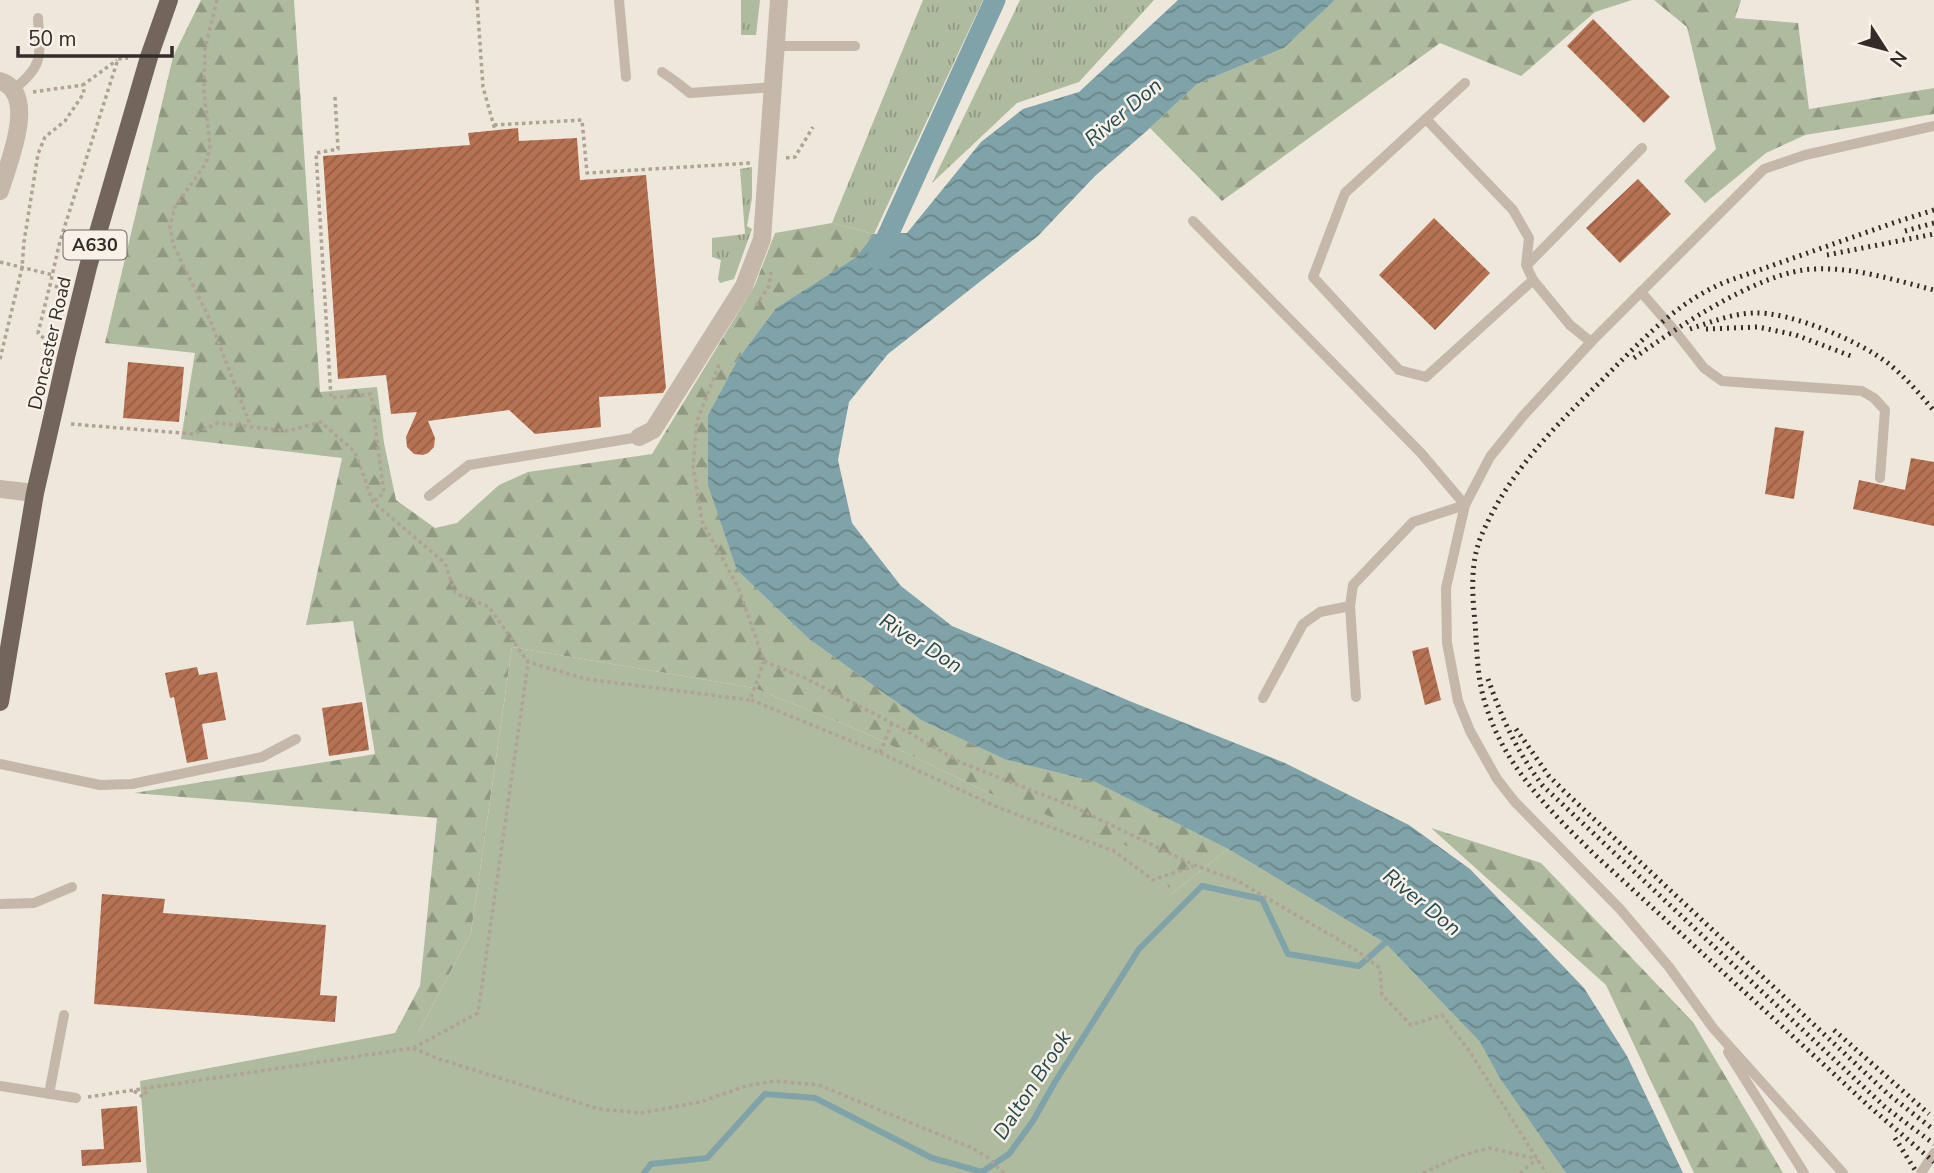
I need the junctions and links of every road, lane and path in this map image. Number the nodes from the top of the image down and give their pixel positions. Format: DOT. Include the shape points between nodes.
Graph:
graph roads {
  1 [pos="169,0"];
  2 [pos="217,0"];
  3 [pos="477,0"];
  4 [pos="620,0"];
  5 [pos="779,0"];
  6 [pos="38,18"];
  7 [pos="776,46"];
  8 [pos="855,46"];
  9 [pos="118,59"];
  10 [pos="662,72"];
  11 [pos="626,76"];
  12 [pos="1465,83"];
  13 [pos="83,85"];
  14 [pos="773,87"];
  15 [pos="10,88"];
  16 [pos="335,97"];
  17 [pos="1426,119"];
  18 [pos="1934,126"];
  19 [pos="813,127"];
  20 [pos="1642,148"];
  21 [pos="768,161"];
  22 [pos="0,191"];
  23 [pos="1193,221"];
  24 [pos="0,262"];
  25 [pos="771,265"];
  26 [pos="1526,265"];
  27 [pos="22,268"];
  28 [pos="53,275"];
  29 [pos="1533,280"];
  30 [pos="50,285"];
  31 [pos="1642,292"];
  32 [pos="755,307"];
  33 [pos="1591,342"];
  34 [pos="66,357"];
  35 [pos="0,359"];
  36 [pos="721,360"];
  37 [pos="52,422"];
  38 [pos="251,427"];
  39 [pos="639,437"];
  40 [pos="1880,478"];
  41 [pos="0,489"];
  42 [pos="35,493"];
  43 [pos="429,496"];
  44 [pos="373,502"];
  45 [pos="1465,505"];
  46 [pos="1350,607"];
  47 [pos="764,661"];
  48 [pos="528,662"];
  49 [pos="1356,697"];
  50 [pos="1263,698"];
  51 [pos="750,700"];
  52 [pos="0,702"];
  53 [pos="892,723"];
  54 [pos="296,739"];
  55 [pos="880,754"];
  56 [pos="0,764"];
  57 [pos="1194,865"];
  58 [pos="72,887"];
  59 [pos="0,904"];
  60 [pos="64,1015"];
  61 [pos="1713,1028"];
  62 [pos="413,1048"];
  63 [pos="0,1086"];
  64 [pos="49,1094"];
  65 [pos="76,1098"];
  66 [pos="1934,1153"];
  67 [pos="1537,1159"];
  68 [pos="1002,1172"];
  69 [pos="1423,1173"];
  70 [pos="1520,1173"];
  71 [pos="1546,1173"];
  72 [pos="1804,1173"];
  73 [pos="1843,1173"];
  74 [pos="1921,1173"];
  1 -- 34 [label="main road, Doncaster Road / A630" via="88,267"];
  2 -- 38 [label="path" via="205,49 210,146 206,163 176,207 170,226 173,244 210,320"];
  3 -- 21 [label="path" via="483,87 495,128 582,120 587,173"];
  4 -- 11 [label="lane"];
  5 -- 7 [label="street"];
  6 -- 15 [label="lane" via="38,61 33,72"];
  7 -- 8 [label="lane"];
  7 -- 14 [label="street"];
  9 -- 13 [label="path"];
  10 -- 14 [label="lane" via="690,93"];
  12 -- 17 [label="lane"];
  13 -- 15 [label="path"];
  13 -- 27 [label="path" via="84,93 65,121 45,137 38,154"];
  14 -- 21 [label="street"];
  15 -- 22 [label="street" via="19,102 19,122"];
  16 -- 44 [label="path" via="338,149 316,153 331,398 371,394 384,493"];
  17 -- 26 [label="lane" via="1513,210 1529,238"];
  17 -- 29 [label="lane" via="1345,193 1313,277 1399,370 1426,377"];
  18 -- 31 [label="lane" via="1805,155 1764,169"];
  19 -- 21 [label="path" via="795,157"];
  20 -- 26 [label="lane"];
  21 -- 39 [label="street" via="762,239 744,286 653,430"];
  23 -- 45 [label="lane" via="1421,453"];
  24 -- 27 [label="path"];
  25 -- 32 [label="path" via="769,286"];
  26 -- 29 [label="lane"];
  27 -- 28 [label="path"];
  27 -- 35 [label="path"];
  29 -- 33 [label="lane" via="1570,326"];
  30 -- 34 [label="path" via="38,333"];
  31 -- 33 [label="lane"];
  31 -- 40 [label="lane" via="1704,368 1722,381 1862,391 1874,398 1885,410"];
  33 -- 45 [label="lane" via="1490,457"];
  34 -- 37 [label="main road, Doncaster Road / A630"];
  36 -- 47 [label="path" via="697,421 693,466 702,521 738,587"];
  37 -- 38 [label="path" via="194,434 218,423"];
  37 -- 42 [label="main road, Doncaster Road / A630"];
  38 -- 44 [label="path" via="288,431 321,422 355,452"];
  39 -- 43 [label="lane" via="469,465"];
  41 -- 42 [label="street"];
  42 -- 52 [label="main road, Doncaster Road / A630"];
  44 -- 48 [label="path" via="445,563 455,593 489,607"];
  45 -- 46 [label="lane" via="1413,522 1353,585"];
  45 -- 61 [label="lane" via="1446,588 1447,643 1458,701 1470,731 1515,802 1620,909"];
  46 -- 49 [label="lane"];
  46 -- 50 [label="lane" via="1320,612 1303,624"];
  47 -- 51 [label="path"];
  47 -- 53 [label="path"];
  48 -- 51 [label="path" via="586,679"];
  48 -- 62 [label="path" via="478,1013"];
  51 -- 55 [label="path"];
  53 -- 55 [label="path"];
  53 -- 57 [label="path" via="960,762 1074,807"];
  54 -- 56 [label="lane" via="262,757 132,784 100,785"];
  55 -- 57 [label="path" via="997,807 1114,851 1153,880"];
  57 -- 67 [label="path" via="1238,881 1356,950 1380,968 1382,995 1411,1025 1442,1015"];
  58 -- 59 [label="lane" via="34,903"];
  60 -- 64 [label="lane"];
  61 -- 72 [label="lane"];
  61 -- 73 [label="lane"];
  62 -- 65 [label="path"];
  62 -- 68 [label="path" via="599,1109 641,1113 775,1081 819,1085 972,1148"];
  63 -- 64 [label="lane"];
  64 -- 65 [label="lane"];
  66 -- 74 [label="lane"];
  67 -- 69 [label="path" via="1489,1148"];
  67 -- 70 [label="path"];
  67 -- 71 [label="path"];
}
